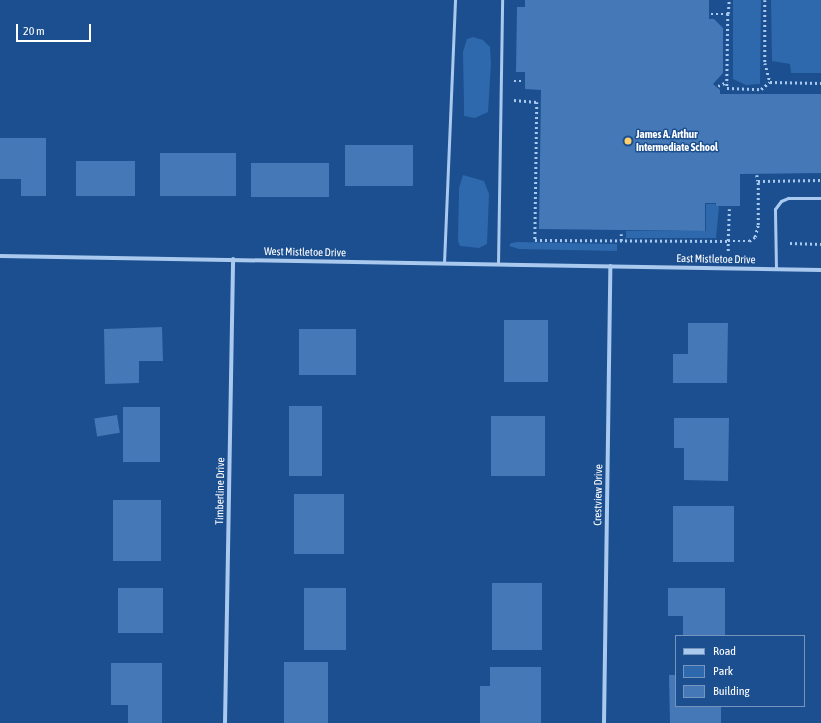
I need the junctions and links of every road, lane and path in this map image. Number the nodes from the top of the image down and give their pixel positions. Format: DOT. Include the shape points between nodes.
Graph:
graph roads {
  1 [pos="455,0"];
  2 [pos="502,0"];
  3 [pos="729,0"];
  4 [pos="765,0"];
  5 [pos="711,14"];
  6 [pos="728,14"];
  7 [pos="513,74"];
  8 [pos="513,81"];
  9 [pos="524,81"];
  10 [pos="727,82"];
  11 [pos="770,82"];
  12 [pos="821,83"];
  13 [pos="718,86"];
  14 [pos="514,87"];
  15 [pos="514,94"];
  16 [pos="757,175"];
  17 [pos="758,181"];
  18 [pos="821,198"];
  19 [pos="729,209"];
  20 [pos="622,234"];
  21 [pos="621,241"];
  22 [pos="0,256"];
  23 [pos="233,259"];
  24 [pos="444,263"];
  25 [pos="498,264"];
  26 [pos="610,266"];
  27 [pos="776,269"];
  28 [pos="821,270"];
  29 [pos="225,723"];
  30 [pos="604,723"];
  1 -- 24 [label="lane"];
  2 -- 25 [label="lane"];
  3 -- 6 [label="path"];
  4 -- 11 [label="path" via="765,63"];
  5 -- 6 [label="path"];
  6 -- 10 [label="path"];
  7 -- 8 [label="path"];
  8 -- 9 [label="path"];
  8 -- 14 [label="path"];
  10 -- 11 [label="path" via="727,90 761,89"];
  10 -- 13 [label="path"];
  11 -- 12 [label="path"];
  15 -- 21 [label="path" via="514,101 537,102 535,240"];
  16 -- 17 [label="path"];
  18 -- 27 [label="lane" via="788,198 781,201 775,209"];
  19 -- 21 [label="path" via="728,241"];
  20 -- 21 [label="path"];
  22 -- 23 [label="street, West Mistletoe Drive"];
  23 -- 24 [label="street, West Mistletoe Drive"];
  23 -- 29 [label="street, Timberline Drive"];
  24 -- 25 [label="street, West Mistletoe Drive"];
  25 -- 26 [label="street, West Mistletoe Drive"];
  26 -- 27 [label="street, East Mistletoe Drive"];
  26 -- 30 [label="street, Crestview Drive"];
  27 -- 28 [label="street, East Mistletoe Drive"];
}
